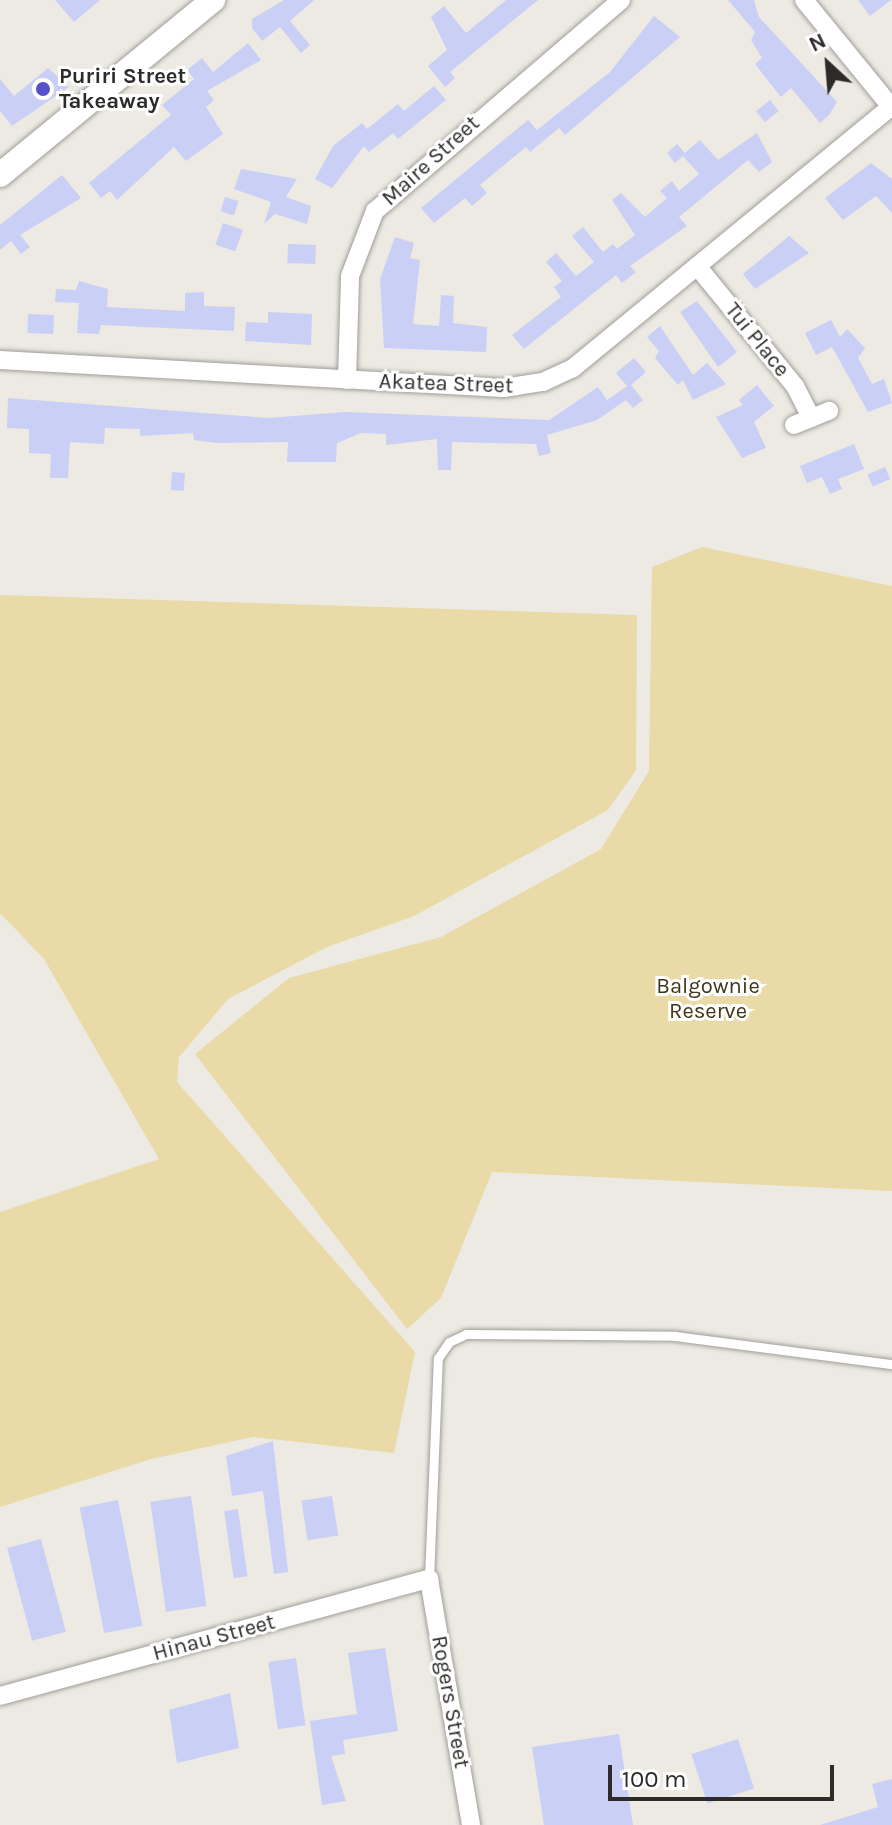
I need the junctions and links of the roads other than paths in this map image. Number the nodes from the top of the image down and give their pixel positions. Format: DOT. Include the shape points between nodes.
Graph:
graph roads {
  1 [pos="621,0"];
  2 [pos="804,0"];
  3 [pos="197,5"];
  4 [pos="892,108"];
  5 [pos="0,175"];
  6 [pos="697,266"];
  7 [pos="0,360"];
  8 [pos="347,380"];
  9 [pos="811,418"];
  10 [pos="892,1364"];
  11 [pos="429,1579"];
  12 [pos="0,1696"];
  13 [pos="471,1825"];
  1 -- 8 [label="street, Maire Street" via="409,174 375,211 350,276"];
  2 -- 4 [label="street"];
  3 -- 5 [label="main road"];
  4 -- 6 [label="street, Akatea Street"];
  6 -- 8 [label="street, Akatea Street" via="573,368 543,382 504,388"];
  6 -- 9 [label="street, Tui Place" via="795,386"];
  7 -- 8 [label="street, Akatea Street"];
  10 -- 11 [label="lane" via="675,1336 457,1338 438,1358"];
  11 -- 12 [label="street, Hinau Street"];
  11 -- 13 [label="street, Rogers Street"];
}
